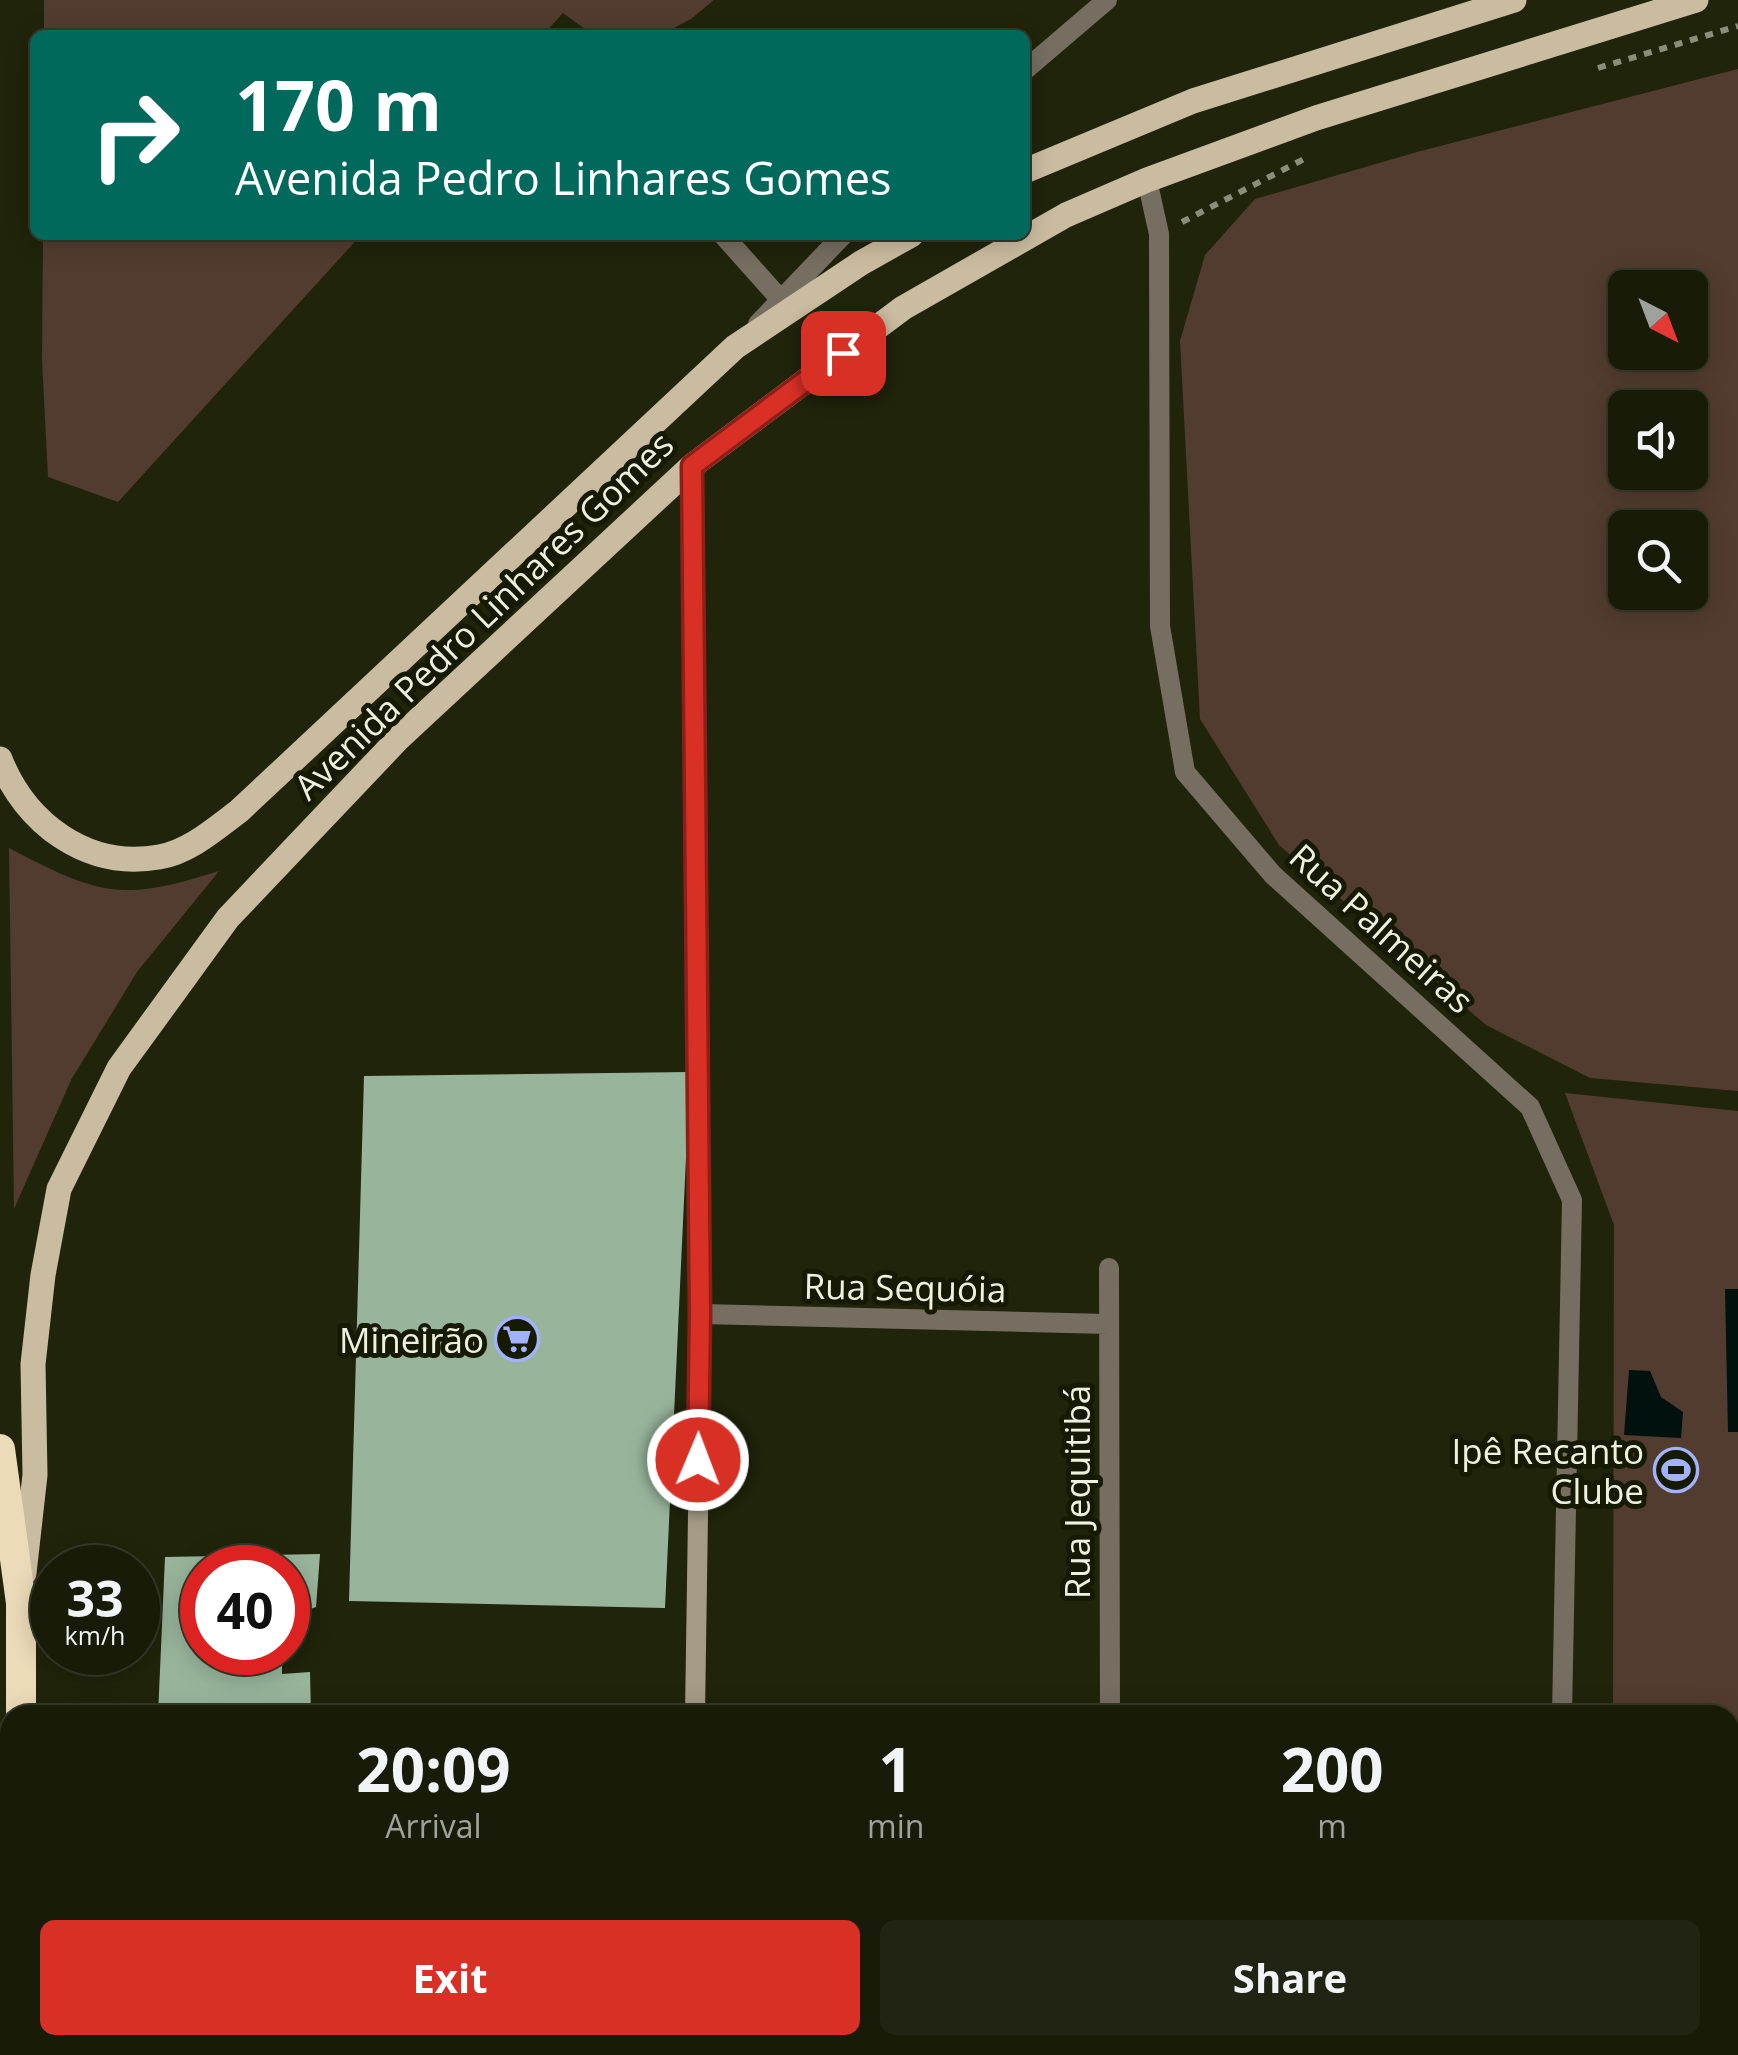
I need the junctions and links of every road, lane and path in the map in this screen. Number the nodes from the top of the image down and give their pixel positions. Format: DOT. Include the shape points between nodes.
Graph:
graph roads {
  1 [pos="1107,0"];
  2 [pos="1514,0"];
  3 [pos="1696,0"];
  4 [pos="1738,26"];
  5 [pos="1030,66"];
  6 [pos="1588,71"];
  7 [pos="1308,158"];
  8 [pos="1030,169"];
  9 [pos="1148,180"];
  10 [pos="1159,234"];
  11 [pos="1030,236"];
  12 [pos="728,240"];
  13 [pos="839,240"];
  14 [pos="902,240"];
  15 [pos="1022,240"];
  16 [pos="782,300"];
  17 [pos="735,347"];
  18 [pos="692,466"];
  19 [pos="0,759"];
  20 [pos="1109,1268"];
  21 [pos="700,1314"];
  22 [pos="1108,1324"];
  23 [pos="0,1449"];
  24 [pos="20,1603"];
  25 [pos="21,1705"];
  26 [pos="695,1705"];
  27 [pos="1110,1705"];
  28 [pos="1562,1705"];
  1 -- 5 [label="street"];
  2 -- 8 [label="main road" via="1192,101"];
  3 -- 9 [label="main road, Avenida Pedro Linhares Gomes" via="1316,118"];
  4 -- 6 [label="path"];
  7 -- 10 [label="path"];
  9 -- 10 [label="street, Rua Palmeiras"];
  9 -- 11 [label="main road, Avenida Pedro Linhares Gomes"];
  10 -- 28 [label="street, Rua Palmeiras" via="1160,626 1185,772 1273,874 1530,1107 1572,1200"];
  12 -- 16 [label="street"];
  13 -- 16 [label="street"];
  14 -- 17 [label="main road, Avenida Pedro Linhares Gomes"];
  15 -- 18 [label="main road, Avenida Pedro Linhares Gomes" via="903,308"];
  16 -- 17 [label="street"];
  17 -- 19 [label="main road, Avenida Pedro Linhares Gomes" via="239,811 197,842 161,857 121,860 87,850 53,834 23,804"];
  18 -- 21 [label="street"];
  18 -- 24 [label="main road, Avenida Pedro Linhares Gomes" via="346,793 228,918 119,1068 59,1189 43,1275 33,1364 34,1475"];
  20 -- 22 [label="street, Rua Jequitibá"];
  21 -- 22 [label="street, Rua Sequóia"];
  21 -- 26 [label="street"];
  22 -- 27 [label="street, Rua Jequitibá"];
  23 -- 24 [label="highway, Avenida Pedro Linhares Gomes"];
  24 -- 25 [label="highway, Avenida Pedro Linhares Gomes"];
}
